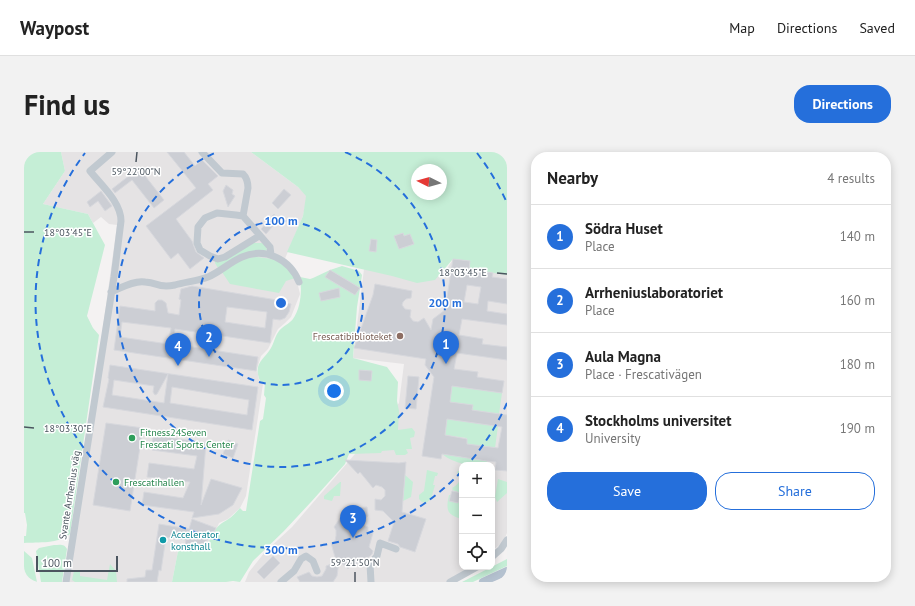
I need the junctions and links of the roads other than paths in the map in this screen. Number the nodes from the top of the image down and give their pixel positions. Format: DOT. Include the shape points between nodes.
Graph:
graph roads {
  1 [pos="112,152"];
  2 [pos="202,152"];
  3 [pos="243,216"];
  4 [pos="259,236"];
  5 [pos="271,255"];
  6 [pos="299,282"];
  7 [pos="111,292"];
  8 [pos="507,540"];
  9 [pos="396,549"];
  10 [pos="495,554"];
  11 [pos="472,570"];
  12 [pos="317,571"];
  13 [pos="507,571"];
  14 [pos="66,582"];
  15 [pos="281,582"];
  16 [pos="371,582"];
  17 [pos="450,582"];
  18 [pos="483,582"];
  1 -- 7 [label="street, Svante Arrhenius väg" via="90,171 121,215"];
  2 -- 3 [label="street" via="222,173 245,176 248,188"];
  3 -- 4 [label="street"];
  3 -- 4 [label="street" via="217,212 205,218 198,227 197,243 200,250 218,260"];
  4 -- 5 [label="street" via="270,246"];
  5 -- 6 [label="street" via="284,261"];
  5 -- 7 [label="street" via="241,257 207,277 192,281 164,287 145,281"];
  7 -- 14 [label="street, Svante Arrhenius väg"];
  8 -- 10 [label="street"];
  9 -- 16 [label="street" via="380,543 377,556 370,564"];
  11 -- 17 [label="street"];
  12 -- 15 [label="street" via="313,561 306,556 301,559 294,572"];
  13 -- 18 [label="main road"];
}
